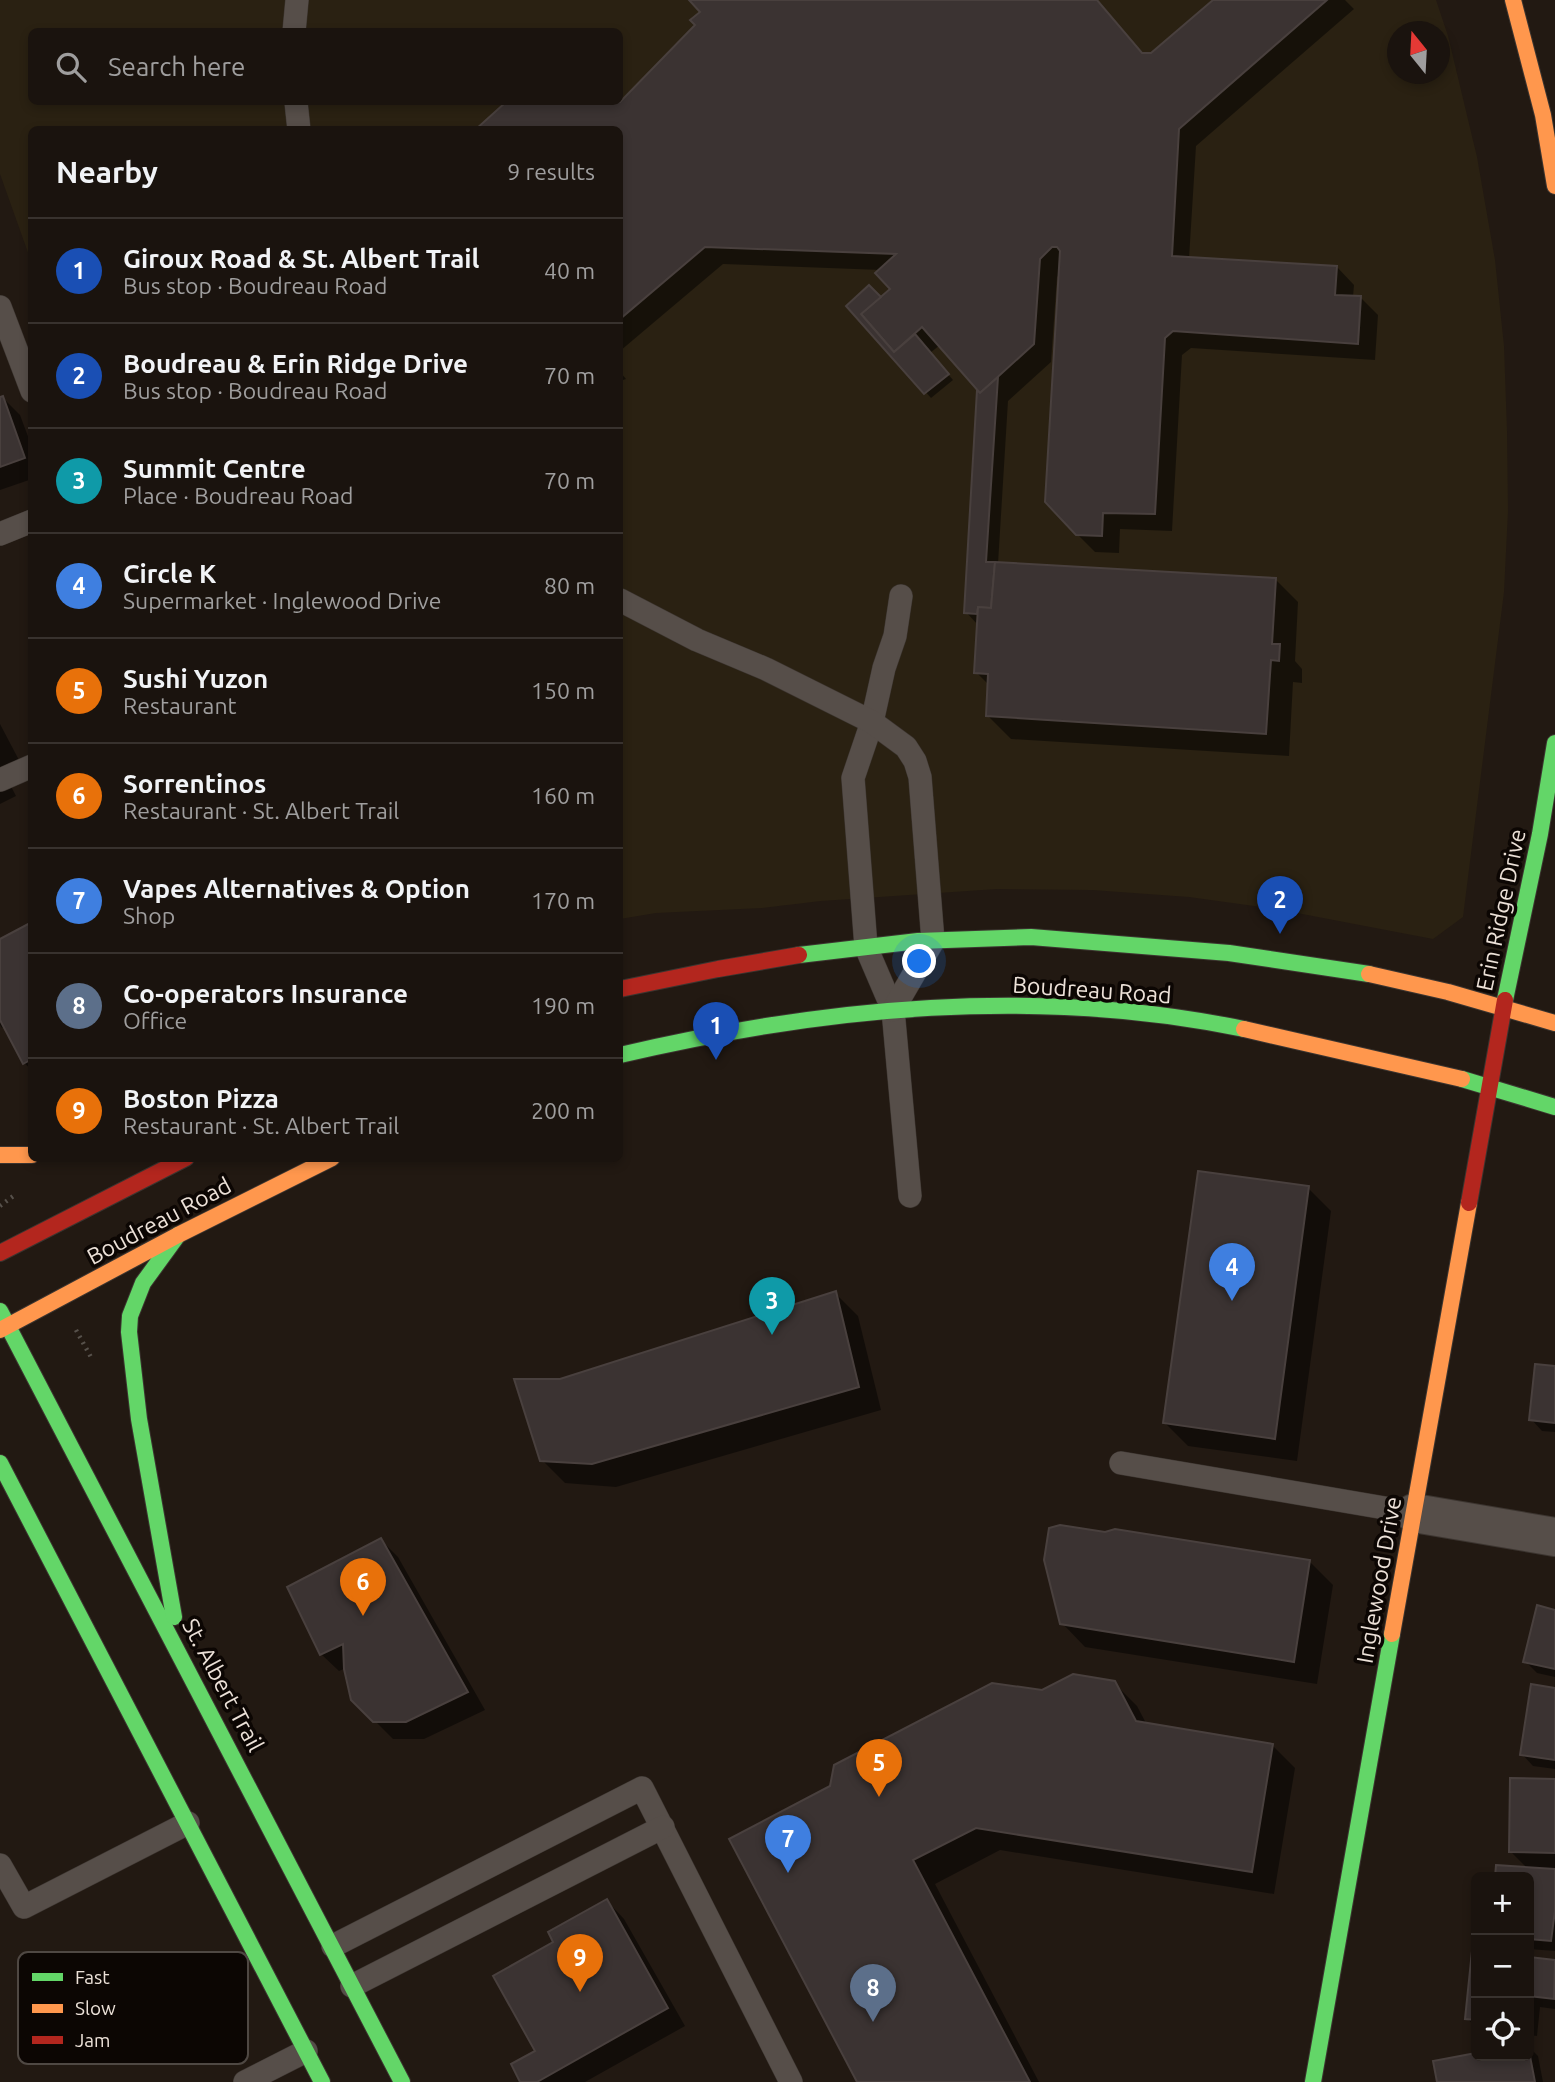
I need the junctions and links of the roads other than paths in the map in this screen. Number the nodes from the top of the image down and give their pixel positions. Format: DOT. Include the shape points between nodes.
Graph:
graph roads {
  1 [pos="297,0"];
  2 [pos="1513,0"];
  3 [pos="294,28"];
  4 [pos="296,105"];
  5 [pos="299,126"];
  6 [pos="1555,186"];
  7 [pos="0,307"];
  8 [pos="28,380"];
  9 [pos="28,524"];
  10 [pos="0,534"];
  11 [pos="901,596"];
  12 [pos="623,602"];
  13 [pos="872,722"];
  14 [pos="1555,743"];
  15 [pos="28,768"];
  16 [pos="0,780"];
  17 [pos="933,941"];
  18 [pos="866,947"];
  19 [pos="623,988"];
  20 [pos="1504,1006"];
  21 [pos="893,1010"];
  22 [pos="1555,1023"];
  23 [pos="623,1054"];
  24 [pos="1490,1086"];
  25 [pos="1555,1107"];
  26 [pos="0,1155"];
  27 [pos="28,1155"];
  28 [pos="178,1162"];
  29 [pos="324,1162"];
  30 [pos="910,1196"];
  31 [pos="178,1235"];
  32 [pos="0,1253"];
  33 [pos="3,1322"];
  34 [pos="0,1463"];
  35 [pos="1121,1463"];
  36 [pos="10,1513"];
  37 [pos="1413,1513"];
  38 [pos="30,1523"];
  39 [pos="1555,1537"];
  40 [pos="181,1654"];
  41 [pos="188,1823"];
  42 [pos="663,1827"];
  43 [pos="0,1865"];
  44 [pos="332,1946"];
  45 [pos="352,1986"];
  46 [pos="306,2051"];
  47 [pos="245,2082"];
  48 [pos="322,2082"];
  49 [pos="402,2082"];
  50 [pos="792,2082"];
  51 [pos="1313,2082"];
  1 -- 3 [label="lane"];
  2 -- 6 [label="main road" via="1543,115"];
  4 -- 5 [label="lane"];
  7 -- 8 [label="lane"];
  9 -- 10 [label="lane"];
  11 -- 13 [label="lane"];
  12 -- 13 [label="lane"];
  13 -- 17 [label="lane" via="906,747 918,769"];
  13 -- 18 [label="lane" via="853,778"];
  14 -- 20 [label="main road, Erin Ridge Drive"];
  15 -- 16 [label="lane"];
  17 -- 18 [label="main road, Boudreau Road"];
  17 -- 20 [label="main road, Boudreau Road" via="1020,937 1204,948 1410,983"];
  17 -- 21 [label="lane"];
  18 -- 19 [label="main road, Boudreau Road" via="691,973"];
  18 -- 21 [label="lane"];
  20 -- 22 [label="main road, Boudreau Road"];
  20 -- 24 [label="main road, Erin Ridge Drive"];
  21 -- 23 [label="main road, Boudreau Road" via="725,1032"];
  21 -- 24 [label="main road, Boudreau Road" via="1005,1007 1140,1013 1245,1028"];
  21 -- 30 [label="lane"];
  24 -- 25 [label="main road, Boudreau Road"];
  24 -- 37 [label="main road, Inglewood Drive"];
  26 -- 27 [label="main road"];
  28 -- 32 [label="main road, Boudreau Road"];
  29 -- 31 [label="main road, Boudreau Road"];
  31 -- 33 [label="main road, Boudreau Road"];
  31 -- 40 [label="main road" via="143,1283 129,1332 139,1419"];
  33 -- 40 [label="main road, St. Albert Trail"];
  34 -- 38 [label="main road"];
  35 -- 37 [label="lane"];
  36 -- 38 [label="main road"];
  37 -- 39 [label="street"];
  37 -- 51 [label="main road, Inglewood Drive"];
  38 -- 41 [label="main road"];
  40 -- 44 [label="main road, St. Albert Trail"];
  41 -- 43 [label="lane" via="23,1908"];
  41 -- 46 [label="main road"];
  42 -- 44 [label="lane" via="642,1788"];
  42 -- 45 [label="lane"];
  42 -- 50 [label="lane"];
  44 -- 45 [label="main road, St. Albert Trail"];
  45 -- 49 [label="main road, St. Albert Trail"];
  46 -- 47 [label="lane"];
  46 -- 48 [label="main road"];
}
